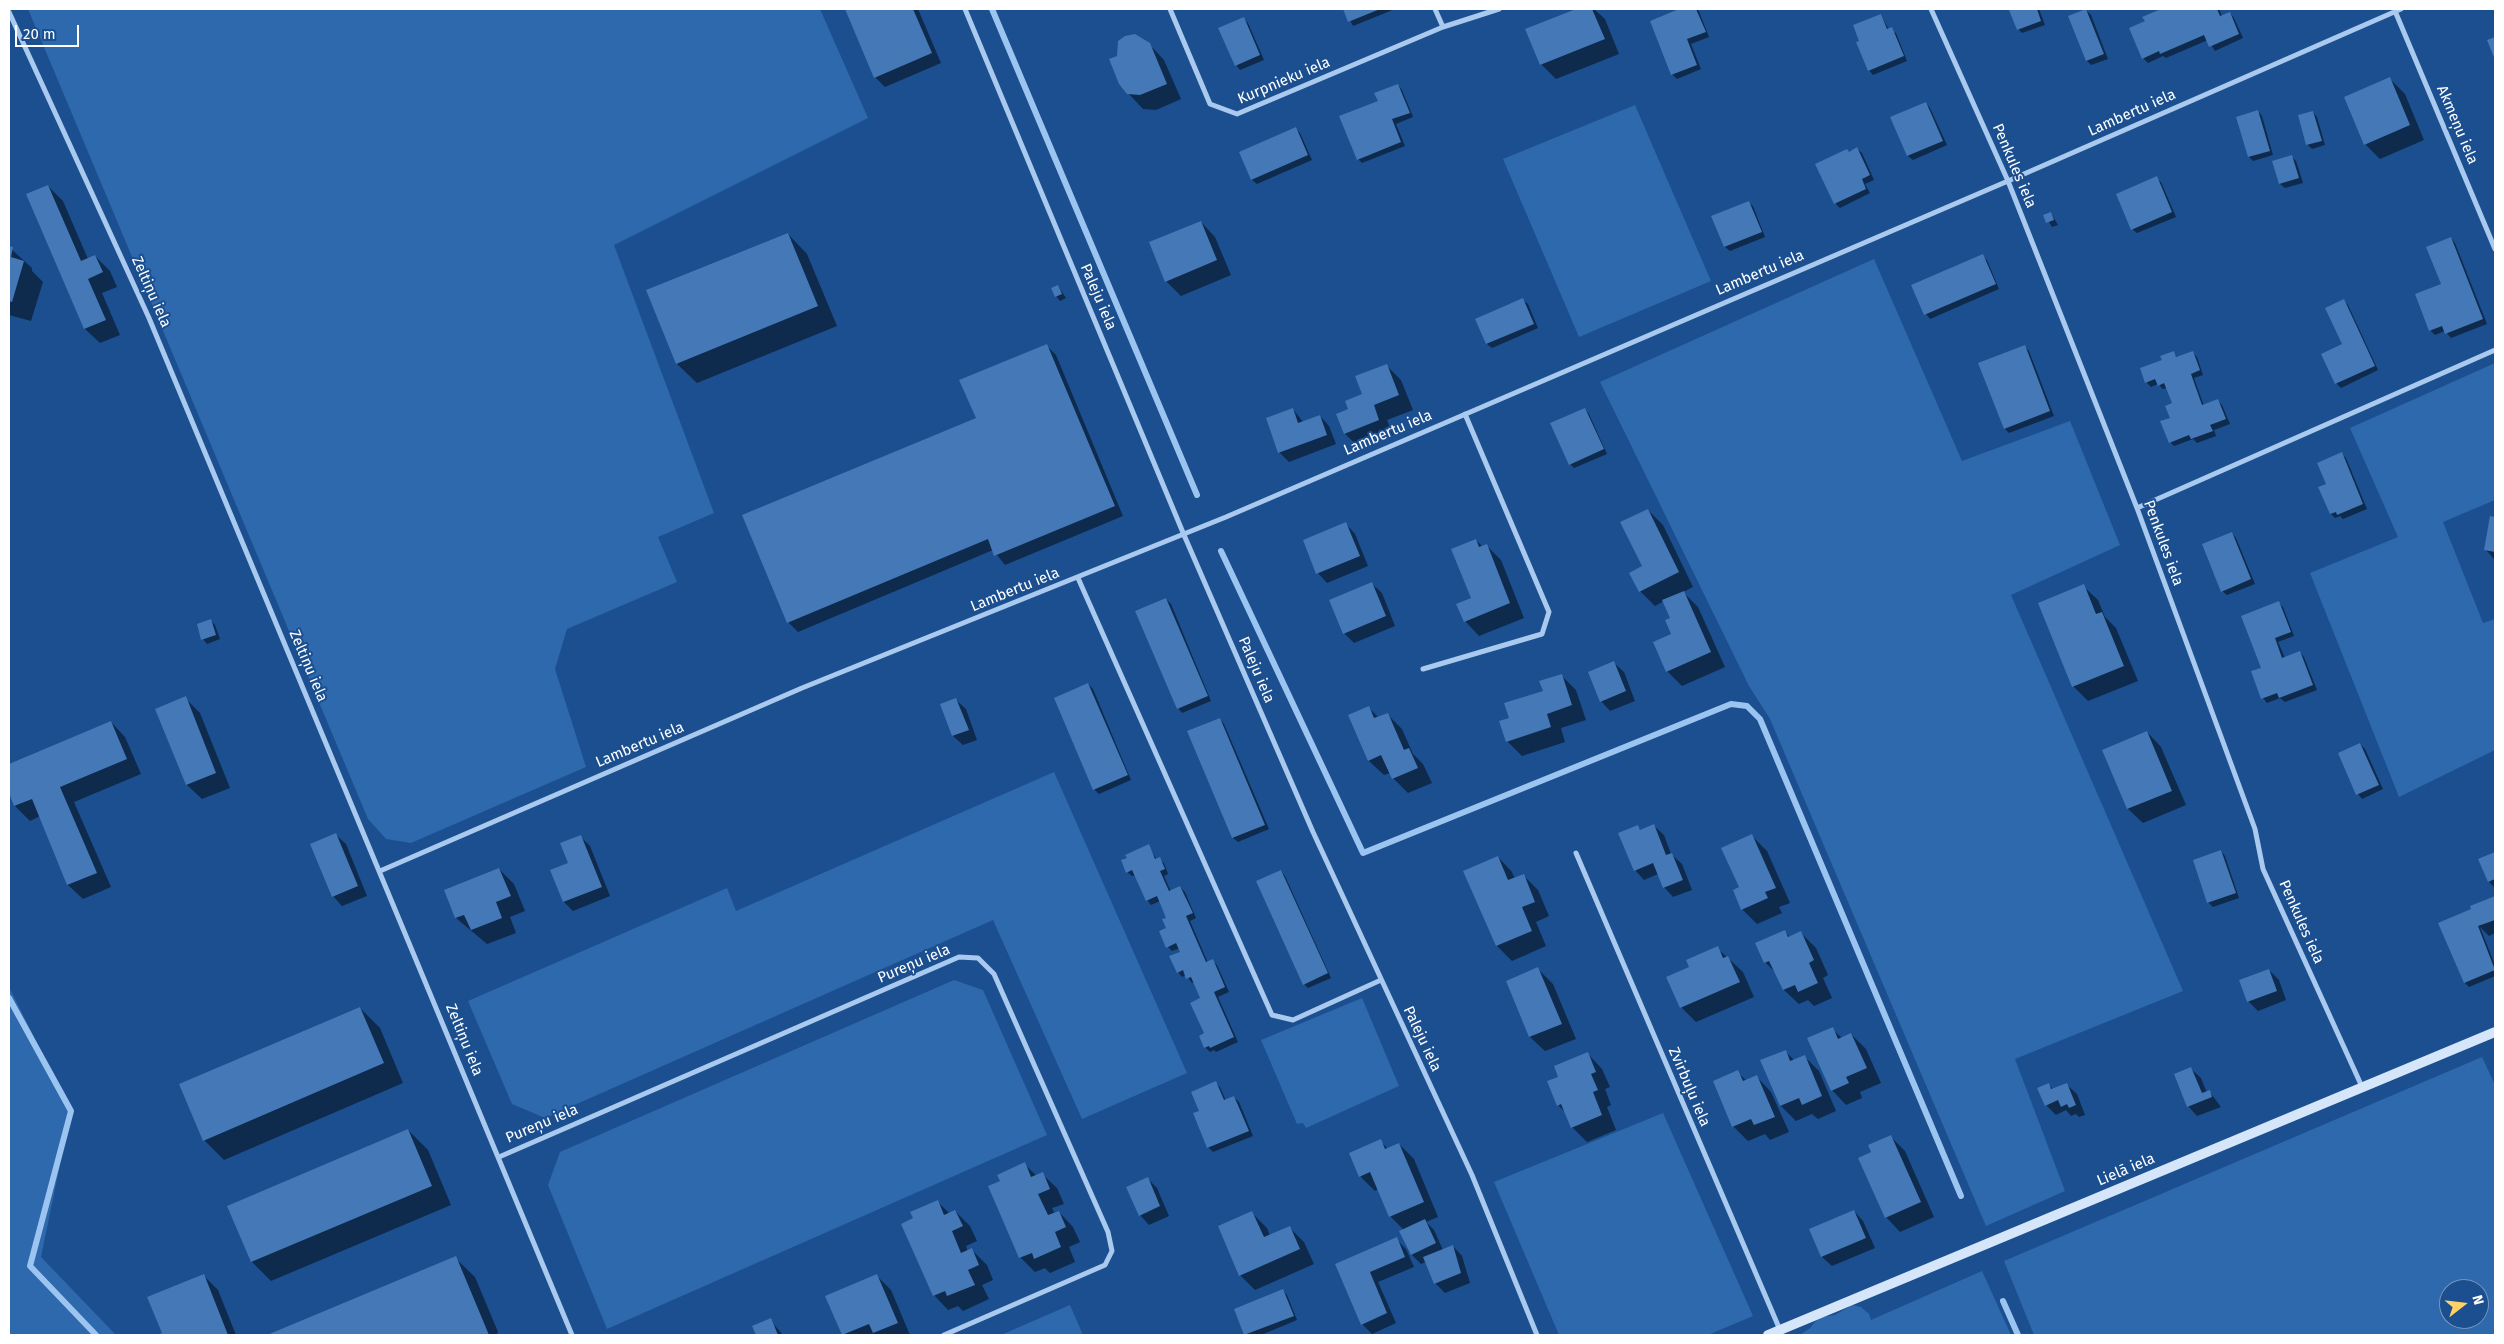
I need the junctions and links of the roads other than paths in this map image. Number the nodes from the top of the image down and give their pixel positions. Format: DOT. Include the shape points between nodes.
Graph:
graph roads {
  1 [pos="965,9"];
  2 [pos="1170,9"];
  3 [pos="1435,9"];
  4 [pos="1499,9"];
  5 [pos="1931,9"];
  6 [pos="2401,9"];
  7 [pos="2395,11"];
  8 [pos="9,12"];
  9 [pos="1443,27"];
  10 [pos="2008,181"];
  11 [pos="2495,249"];
  12 [pos="2495,350"];
  13 [pos="1465,414"];
  14 [pos="2137,508"];
  15 [pos="1184,534"];
  16 [pos="1078,578"];
  17 [pos="1423,669"];
  18 [pos="1576,853"];
  19 [pos="380,870"];
  20 [pos="1381,980"];
  21 [pos="2495,1032"];
  22 [pos="2363,1089"];
  23 [pos="498,1157"];
  24 [pos="1780,1330"];
  25 [pos="572,1335"];
  26 [pos="944,1335"];
  27 [pos="1537,1335"];
  28 [pos="1768,1335"];
  1 -- 15 [label="street, Paleju iela"];
  2 -- 9 [label="street, Kurpnieku iela" via="1210,104 1237,114"];
  3 -- 9 [label="street"];
  4 -- 9 [label="street, Kurpnieku iela"];
  5 -- 10 [label="street, Penkules iela"];
  6 -- 7 [label="street, Lambertu iela"];
  7 -- 10 [label="street, Lambertu iela"];
  7 -- 11 [label="street, Akmeņu iela"];
  8 -- 19 [label="street, Zeltiņu iela" via="149,318"];
  10 -- 13 [label="street, Lambertu iela"];
  10 -- 14 [label="street, Penkules iela"];
  12 -- 14 [label="street"];
  13 -- 15 [label="street, Lambertu iela"];
  13 -- 17 [label="street" via="1549,612 1542,634"];
  14 -- 22 [label="street, Penkules iela" via="2255,829 2263,869"];
  15 -- 16 [label="street, Lambertu iela"];
  15 -- 20 [label="street, Paleju iela"];
  16 -- 19 [label="street, Lambertu iela" via="802,688"];
  16 -- 20 [label="street" via="1272,1015 1293,1020"];
  18 -- 24 [label="street, Zvirbuļu iela"];
  19 -- 23 [label="street, Zeltiņu iela"];
  20 -- 27 [label="street, Paleju iela" via="1472,1175"];
  21 -- 22 [label="street, Lielā iela"];
  22 -- 24 [label="street, Lielā iela"];
  23 -- 25 [label="street, Zeltiņu iela"];
  23 -- 26 [label="street, Pureņu iela" via="959,957 978,958 994,974 1108,1232 1112,1251 1104,1265"];
  24 -- 28 [label="street, Lielā iela"];
}
